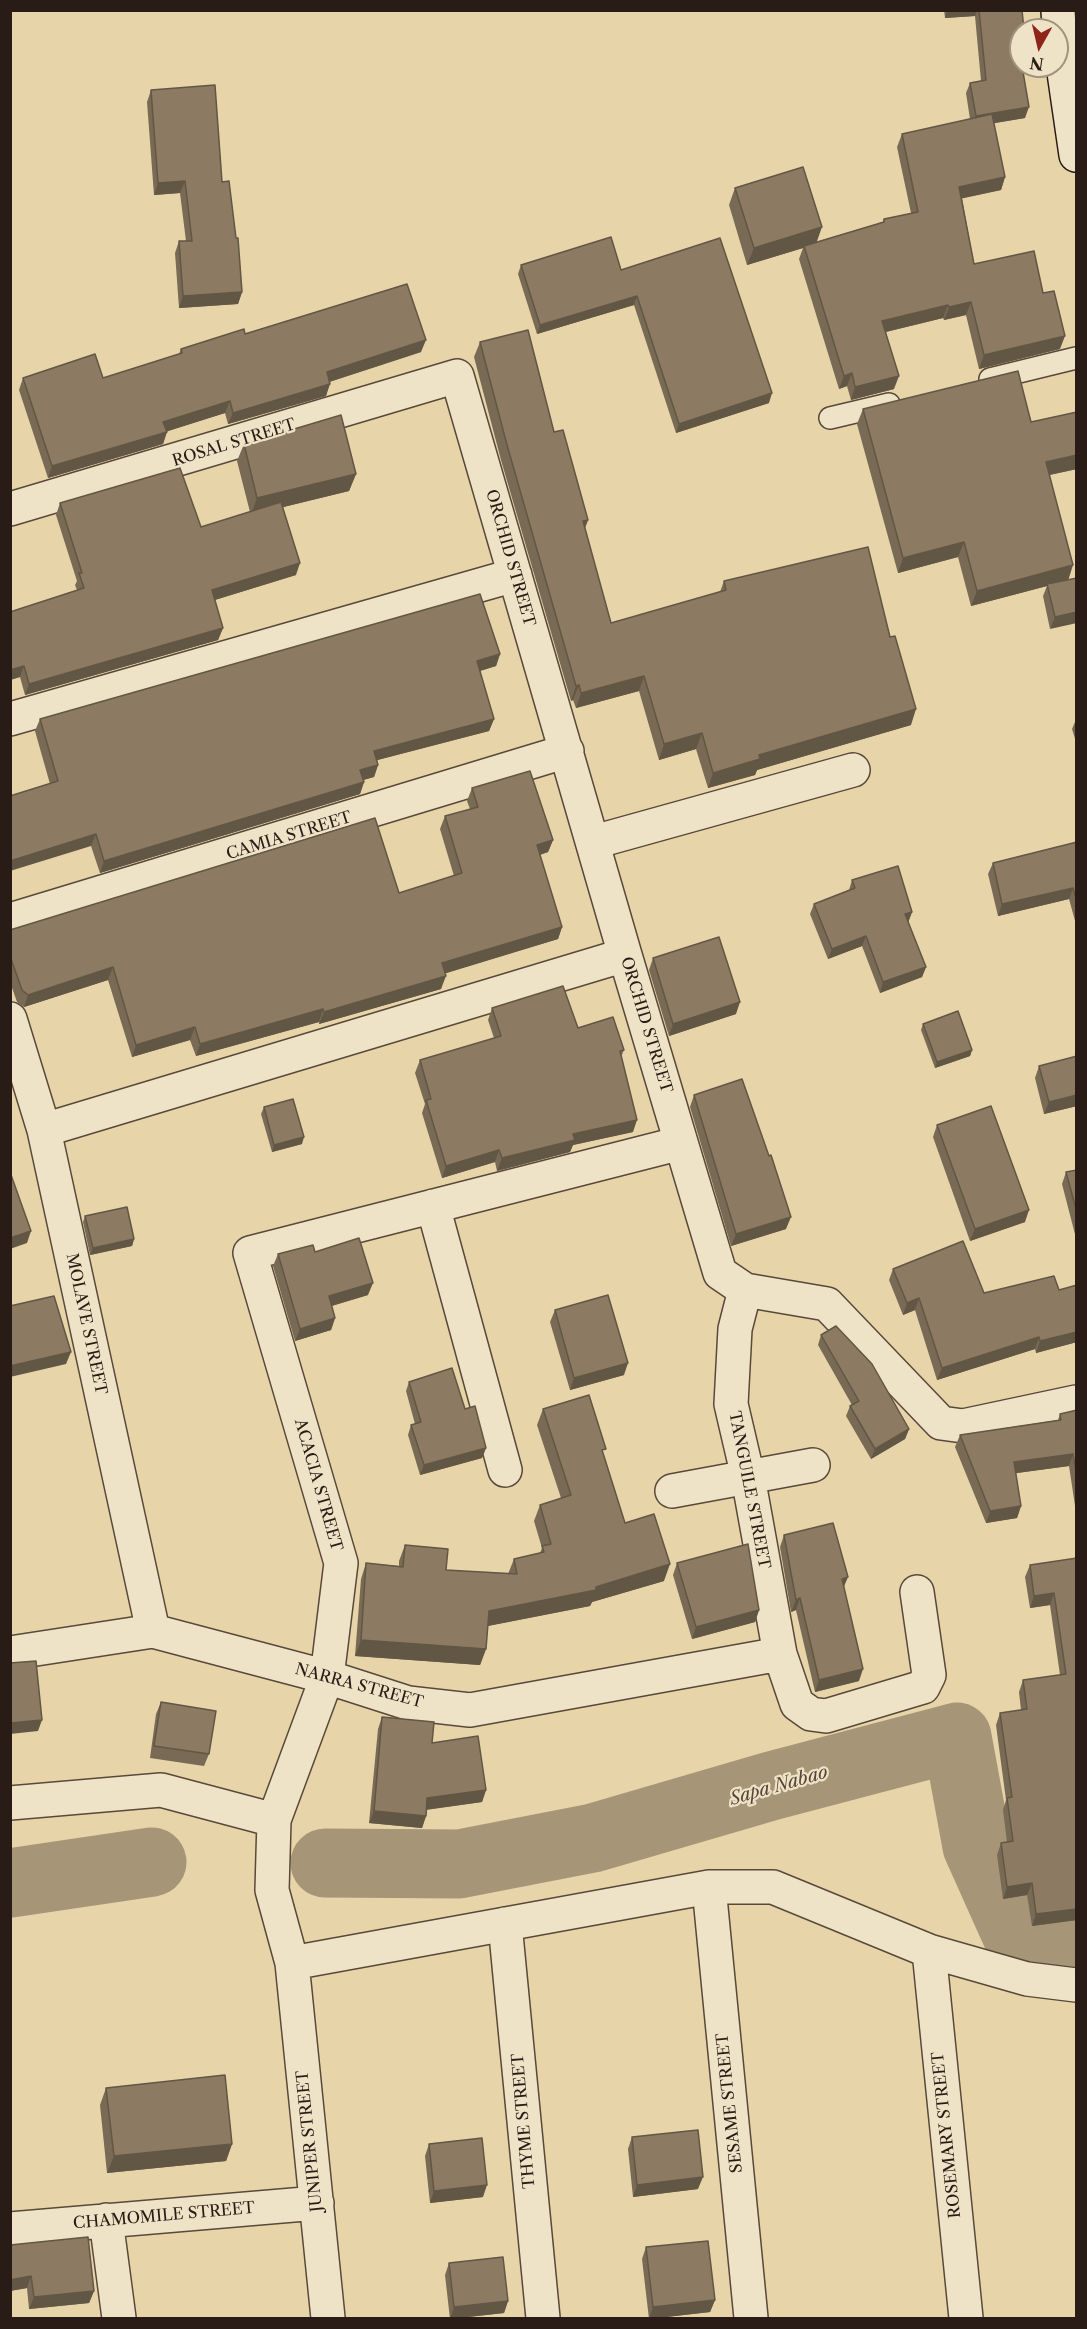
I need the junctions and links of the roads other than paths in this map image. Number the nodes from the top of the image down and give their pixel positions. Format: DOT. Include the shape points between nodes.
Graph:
graph roads {
  1 [pos="1058,10"];
  2 [pos="1077,155"];
  3 [pos="1077,358"];
  4 [pos="457,376"];
  5 [pos="976,383"];
  6 [pos="909,399"];
  7 [pos="830,418"];
  8 [pos="10,509"];
  9 [pos="515,575"];
  10 [pos="10,719"];
  11 [pos="567,751"];
  12 [pos="853,770"];
  13 [pos="594,842"];
  14 [pos="10,921"];
  15 [pos="625,955"];
  16 [pos="10,1019"];
  17 [pos="44,1130"];
  18 [pos="681,1143"];
  19 [pos="433,1206"];
  20 [pos="745,1290"];
  21 [pos="1077,1402"];
  22 [pos="813,1465"];
  23 [pos="505,1470"];
  24 [pos="748,1477"];
  25 [pos="672,1491"];
  26 [pos="917,1592"];
  27 [pos="153,1631"];
  28 [pos="10,1653"];
  29 [pos="780,1654"];
  30 [pos="327,1677"];
  31 [pos="10,1803"];
  32 [pos="274,1820"];
  33 [pos="709,1887"];
  34 [pos="505,1924"];
  35 [pos="929,1952"];
  36 [pos="292,1964"];
  37 [pos="1077,1985"];
  38 [pos="317,2203"];
  39 [pos="106,2220"];
  40 [pos="10,2229"];
  41 [pos="119,2319"];
  42 [pos="328,2319"];
  43 [pos="543,2319"];
  44 [pos="751,2319"];
  45 [pos="966,2319"];
  1 -- 2 [label="street" via="1059,45"];
  3 -- 5 [label="lane"];
  4 -- 8 [label="street, ROSAL STREET"];
  4 -- 9 [label="street, ORCHID STREET"];
  6 -- 7 [label="lane"];
  9 -- 10 [label="street"];
  9 -- 11 [label="street, ORCHID STREET"];
  11 -- 13 [label="street, ORCHID STREET"];
  11 -- 14 [label="street, CAMIA STREET"];
  12 -- 13 [label="street"];
  13 -- 15 [label="street, ORCHID STREET"];
  15 -- 17 [label="street"];
  15 -- 18 [label="street, ORCHID STREET"];
  16 -- 17 [label="street, MOLAVE STREET"];
  17 -- 27 [label="street, MOLAVE STREET"];
  18 -- 19 [label="street"];
  18 -- 20 [label="street, ORCHID STREET" via="720,1273"];
  19 -- 23 [label="street"];
  19 -- 30 [label="street, ACACIA STREET" via="250,1253 341,1563"];
  20 -- 21 [label="street, ORCHID STREET" via="827,1304 941,1423 963,1426"];
  20 -- 24 [label="street, TANGUILE STREET" via="735,1329 731,1404"];
  22 -- 24 [label="street"];
  24 -- 25 [label="street"];
  24 -- 29 [label="street, TANGUILE STREET"];
  26 -- 29 [label="street, TANGUILE STREET" via="929,1675 923,1687 826,1716 811,1714 796,1704"];
  27 -- 28 [label="street, NARRA STREET"];
  27 -- 30 [label="street, NARRA STREET"];
  29 -- 30 [label="street, NARRA STREET" via="470,1710 408,1703"];
  30 -- 32 [label="street, ACACIA STREET"];
  31 -- 32 [label="street" via="161,1790"];
  32 -- 36 [label="street, JUNIPER STREET" via="272,1890"];
  33 -- 34 [label="street"];
  33 -- 35 [label="street" via="773,1887"];
  33 -- 44 [label="street, SESAME STREET"];
  34 -- 36 [label="street"];
  34 -- 43 [label="street, THYME STREET"];
  35 -- 37 [label="street" via="1027,1979"];
  35 -- 45 [label="street, ROSEMARY STREET"];
  36 -- 38 [label="street, JUNIPER STREET"];
  38 -- 39 [label="street, CHAMOMILE STREET"];
  38 -- 42 [label="street, JUNIPER STREET"];
  39 -- 40 [label="street, CHAMOMILE STREET"];
  39 -- 41 [label="street"];
}
